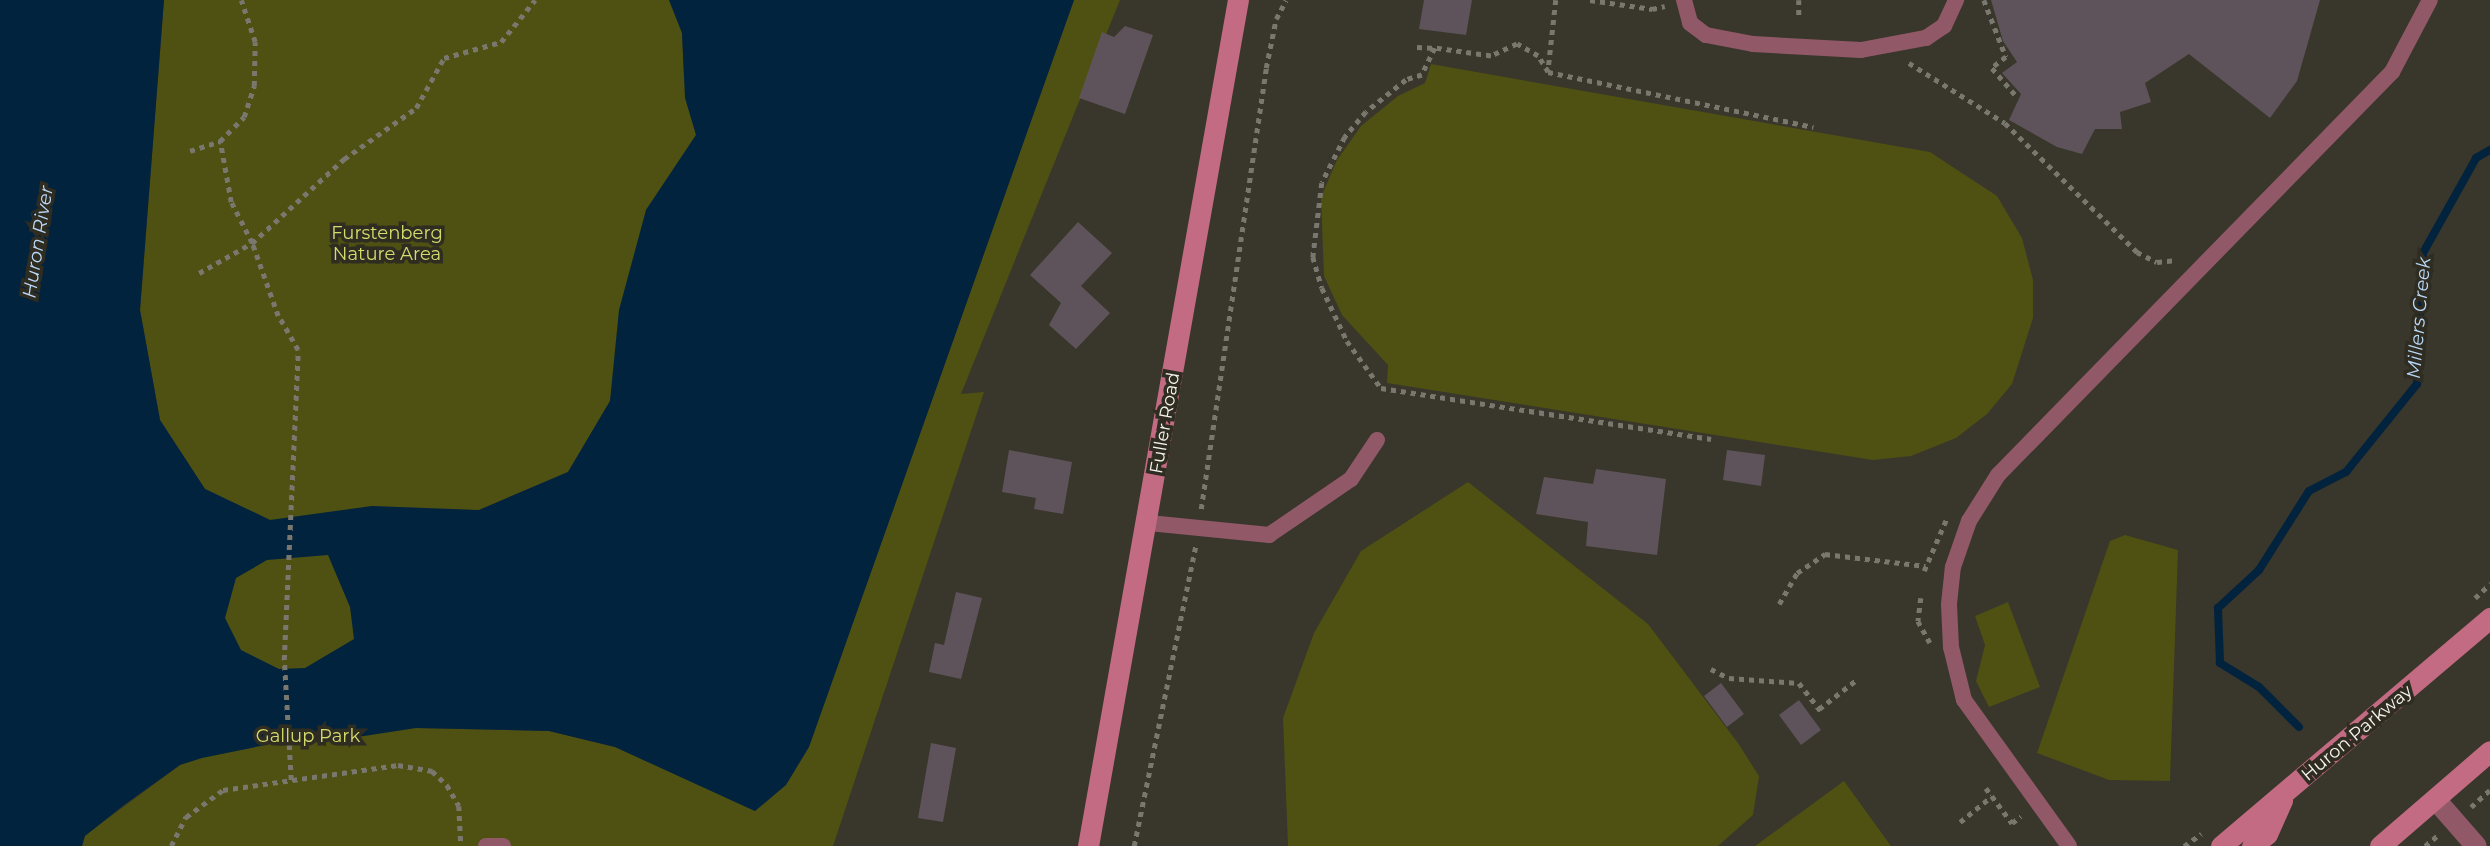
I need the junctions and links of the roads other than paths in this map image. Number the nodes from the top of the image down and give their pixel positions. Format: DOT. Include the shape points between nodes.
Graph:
graph roads {
  1 [pos="1238,0"];
  2 [pos="1684,0"];
  3 [pos="1956,0"];
  4 [pos="2430,0"];
  5 [pos="1377,440"];
  6 [pos="1149,523"];
  7 [pos="2490,618"];
  8 [pos="2490,751"];
  9 [pos="2284,795"];
  10 [pos="2435,799"];
  11 [pos="486,846"];
  12 [pos="503,846"];
  13 [pos="1088,846"];
  14 [pos="2069,846"];
  15 [pos="2221,846"];
  16 [pos="2252,846"];
  17 [pos="2380,846"];
  18 [pos="2476,846"];
  1 -- 6 [label="main road, Fuller Road"];
  2 -- 3 [label="lane" via="1690,23 1706,35 1753,44 1861,50 1926,38 1944,26"];
  4 -- 14 [label="lane" via="2421,26 2392,72 1998,475 1969,521 1953,567 1948,621 1964,700"];
  5 -- 6 [label="lane" via="1351,480 1269,535"];
  6 -- 13 [label="main road, Fuller Road"];
  7 -- 9 [label="main road, Huron Parkway"];
  8 -- 10 [label="main road"];
  9 -- 15 [label="main road, Huron Parkway"];
  9 -- 16 [label="main road" via="2267,834"];
  10 -- 17 [label="main road"];
  10 -- 18 [label="street"];
  11 -- 12 [label="lane"];
}
